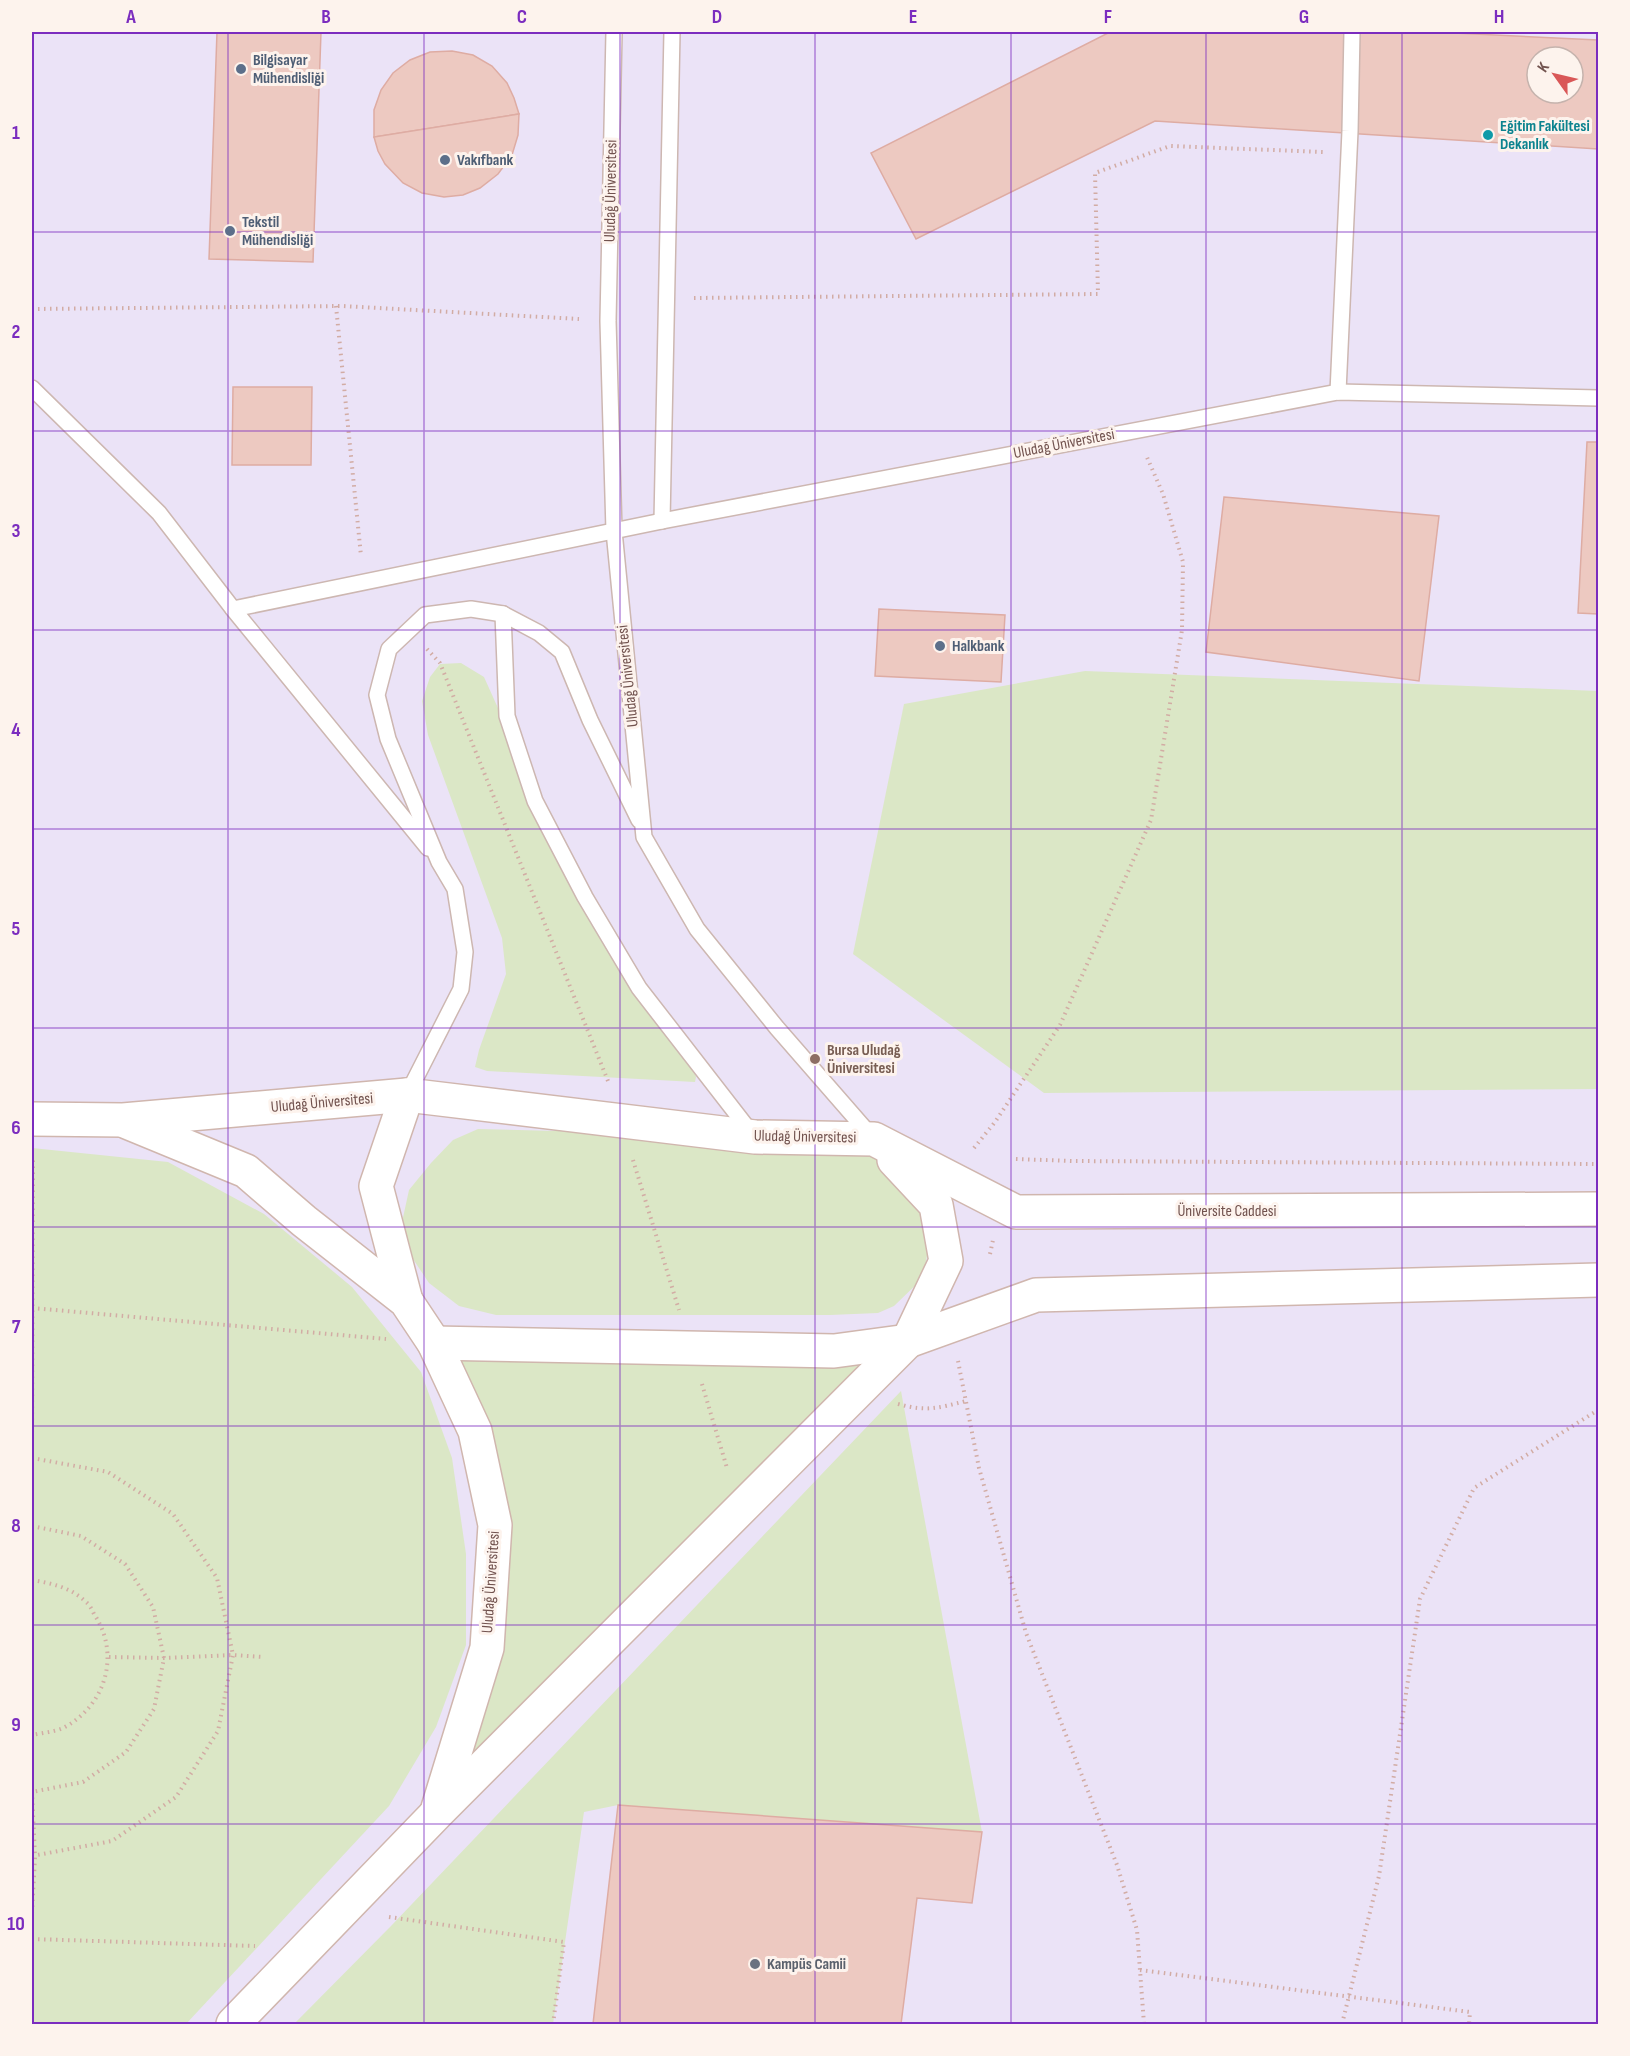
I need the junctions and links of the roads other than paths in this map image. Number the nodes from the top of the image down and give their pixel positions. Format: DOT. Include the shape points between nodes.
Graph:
graph roads {
  1 [pos="614,32"];
  2 [pos="672,32"];
  3 [pos="1352,32"];
  4 [pos="32,388"];
  5 [pos="1338,392"];
  6 [pos="1599,398"];
  7 [pos="662,521"];
  8 [pos="614,531"];
  9 [pos="233,609"];
  10 [pos="503,614"];
  11 [pos="643,828"];
  12 [pos="439,862"];
  13 [pos="407,1095"];
  14 [pos="32,1119"];
  15 [pos="123,1120"];
  16 [pos="755,1137"];
  17 [pos="874,1139"];
  18 [pos="1599,1209"];
  19 [pos="1599,1280"];
  20 [pos="406,1301"];
  21 [pos="908,1341"];
  22 [pos="434,1343"];
  23 [pos="437,1813"];
  24 [pos="233,2025"];
  1 -- 8 [label="lane, Uludağ Üniversitesi" via="608,321"];
  2 -- 7 [label="lane"];
  3 -- 5 [label="lane"];
  4 -- 9 [label="lane" via="159,513"];
  5 -- 6 [label="lane, Uludağ Üniversitesi"];
  5 -- 7 [label="lane, Uludağ Üniversitesi"];
  7 -- 8 [label="lane, Uludağ Üniversitesi"];
  8 -- 9 [label="lane, Uludağ Üniversitesi"];
  8 -- 11 [label="lane, Uludağ Üniversitesi"];
  9 -- 12 [label="lane"];
  10 -- 11 [label="lane" via="539,633 561,652"];
  10 -- 12 [label="lane" via="471,609 425,615 389,650 377,695 388,739"];
  10 -- 16 [label="lane" via="507,716 535,801 639,988"];
  11 -- 17 [label="lane, Uludağ Üniversitesi" via="644,837 697,929"];
  12 -- 13 [label="lane" via="455,889 465,951 462,989"];
  13 -- 15 [label="street, Uludağ Üniversitesi"];
  13 -- 16 [label="street, Uludağ Üniversitesi"];
  13 -- 20 [label="street" via="376,1186"];
  14 -- 15 [label="street, Uludağ Üniversitesi"];
  15 -- 20 [label="street, Uludağ Üniversitesi" via="246,1171"];
  16 -- 17 [label="street, Uludağ Üniversitesi"];
  17 -- 18 [label="street, Üniversite Caddesi" via="1016,1212"];
  17 -- 21 [label="street" via="936,1204 946,1261"];
  19 -- 21 [label="street" via="1036,1295"];
  20 -- 22 [label="street, Uludağ Üniversitesi"];
  21 -- 22 [label="street" via="834,1352"];
  21 -- 23 [label="street"];
  22 -- 23 [label="street, Uludağ Üniversitesi" via="475,1431 495,1525 487,1648"];
  23 -- 24 [label="street, Uludağ Üniversitesi"];
}
